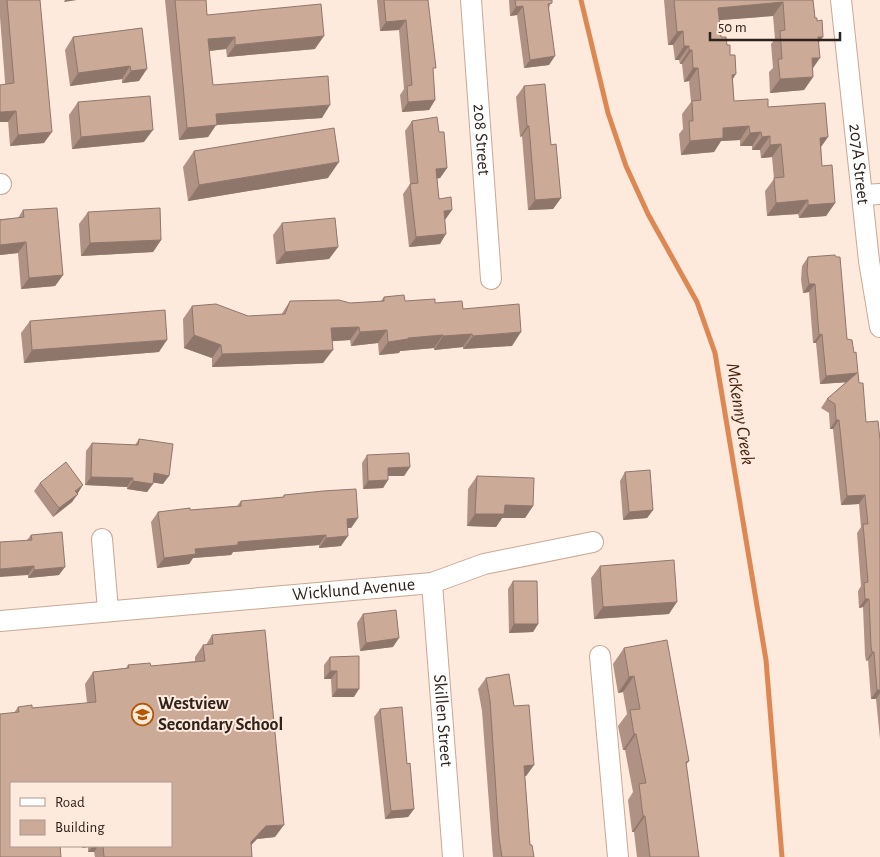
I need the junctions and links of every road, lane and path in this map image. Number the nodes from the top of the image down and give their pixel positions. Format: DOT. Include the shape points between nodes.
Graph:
graph roads {
  1 [pos="471,0"];
  2 [pos="841,0"];
  3 [pos="871,195"];
  4 [pos="491,280"];
  5 [pos="880,327"];
  6 [pos="102,539"];
  7 [pos="593,542"];
  8 [pos="432,583"];
  9 [pos="108,610"];
  10 [pos="0,621"];
  11 [pos="600,656"];
  12 [pos="453,857"];
  13 [pos="618,857"];
  1 -- 4 [label="street, 208 Street"];
  2 -- 3 [label="street, 207A Street"];
  3 -- 5 [label="street, 207A Street" via="871,271"];
  6 -- 9 [label="street"];
  7 -- 8 [label="street, Wicklund Avenue" via="484,564"];
  8 -- 9 [label="street, Wicklund Avenue"];
  8 -- 12 [label="street, Skillen Street"];
  9 -- 10 [label="street, Wicklund Avenue"];
  11 -- 13 [label="street"];
}
